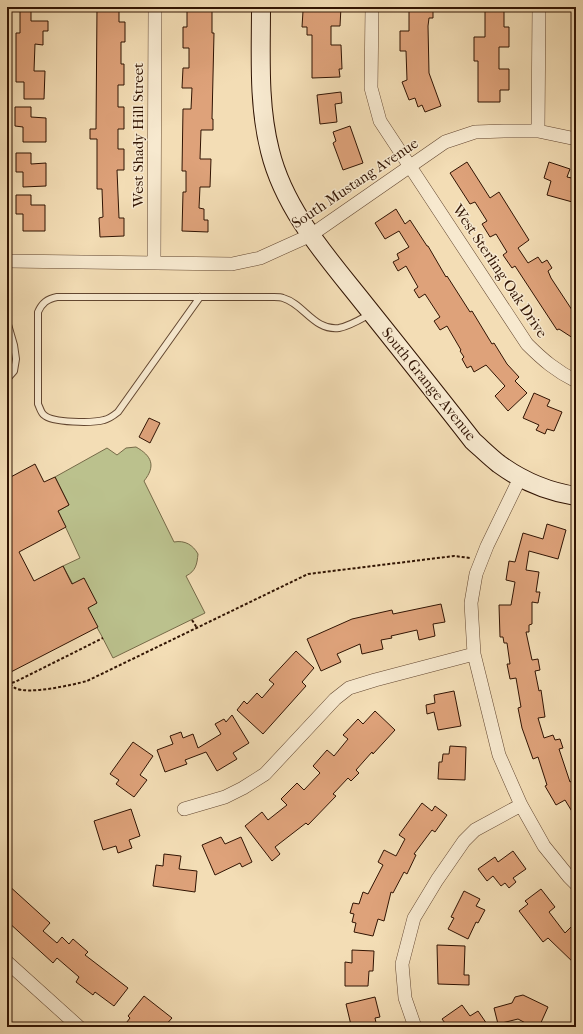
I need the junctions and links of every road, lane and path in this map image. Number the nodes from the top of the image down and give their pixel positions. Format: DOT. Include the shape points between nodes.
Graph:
graph roads {
  1 [pos="155,7"];
  2 [pos="261,7"];
  3 [pos="372,7"];
  4 [pos="539,7"];
  5 [pos="538,131"];
  6 [pos="576,139"];
  7 [pos="410,166"];
  8 [pos="311,235"];
  9 [pos="8,261"];
  10 [pos="154,263"];
  11 [pos="200,297"];
  12 [pos="372,313"];
  13 [pos="7,321"];
  14 [pos="7,379"];
  15 [pos="576,381"];
  16 [pos="520,478"];
  17 [pos="576,496"];
  18 [pos="481,561"];
  19 [pos="192,620"];
  20 [pos="197,628"];
  21 [pos="103,638"];
  22 [pos="474,654"];
  23 [pos="8,684"];
  24 [pos="521,805"];
  25 [pos="184,809"];
  26 [pos="576,884"];
  27 [pos="7,962"];
  28 [pos="79,1027"];
  29 [pos="415,1027"];
  1 -- 10 [label="street, West Shady Hill Street"];
  2 -- 8 [label="street, South Grange Avenue" via="261,85 270,151 280,184"];
  3 -- 7 [label="street, West Sterling Oak Drive" via="371,88 380,122"];
  4 -- 5 [label="street"];
  5 -- 6 [label="street, South Mustang Avenue"];
  5 -- 7 [label="street, South Mustang Avenue" via="475,132 445,142"];
  7 -- 8 [label="street, South Mustang Avenue"];
  7 -- 15 [label="street, West Sterling Oak Drive" via="528,344 543,360"];
  8 -- 10 [label="street, South Mustang Avenue" via="260,258 232,264"];
  8 -- 12 [label="street, South Grange Avenue"];
  9 -- 10 [label="street, South Mustang Avenue"];
  9 -- 13 [label="lane"];
  11 -- 11 [label="lane" via="49,298 38,312 40,411 44,416 57,421 98,421 112,417"];
  11 -- 12 [label="lane" via="284,298 316,322 327,327 339,328 350,325"];
  12 -- 16 [label="street, South Grange Avenue" via="473,441 498,464"];
  13 -- 14 [label="lane" via="16,359 14,371"];
  16 -- 17 [label="street, South Grange Avenue"];
  16 -- 18 [label="street"];
  18 -- 20 [label="path" via="454,556 308,574"];
  18 -- 22 [label="street" via="471,604"];
  19 -- 20 [label="path"];
  20 -- 23 [label="path" via="87,681 60,688 32,690 15,688"];
  21 -- 23 [label="path"];
  22 -- 24 [label="street" via="499,755"];
  22 -- 25 [label="street" via="349,688 265,774 225,797"];
  24 -- 26 [label="street" via="544,846"];
  24 -- 29 [label="street" via="475,830 464,841 414,918 402,964 405,998"];
  27 -- 28 [label="street"];
}
